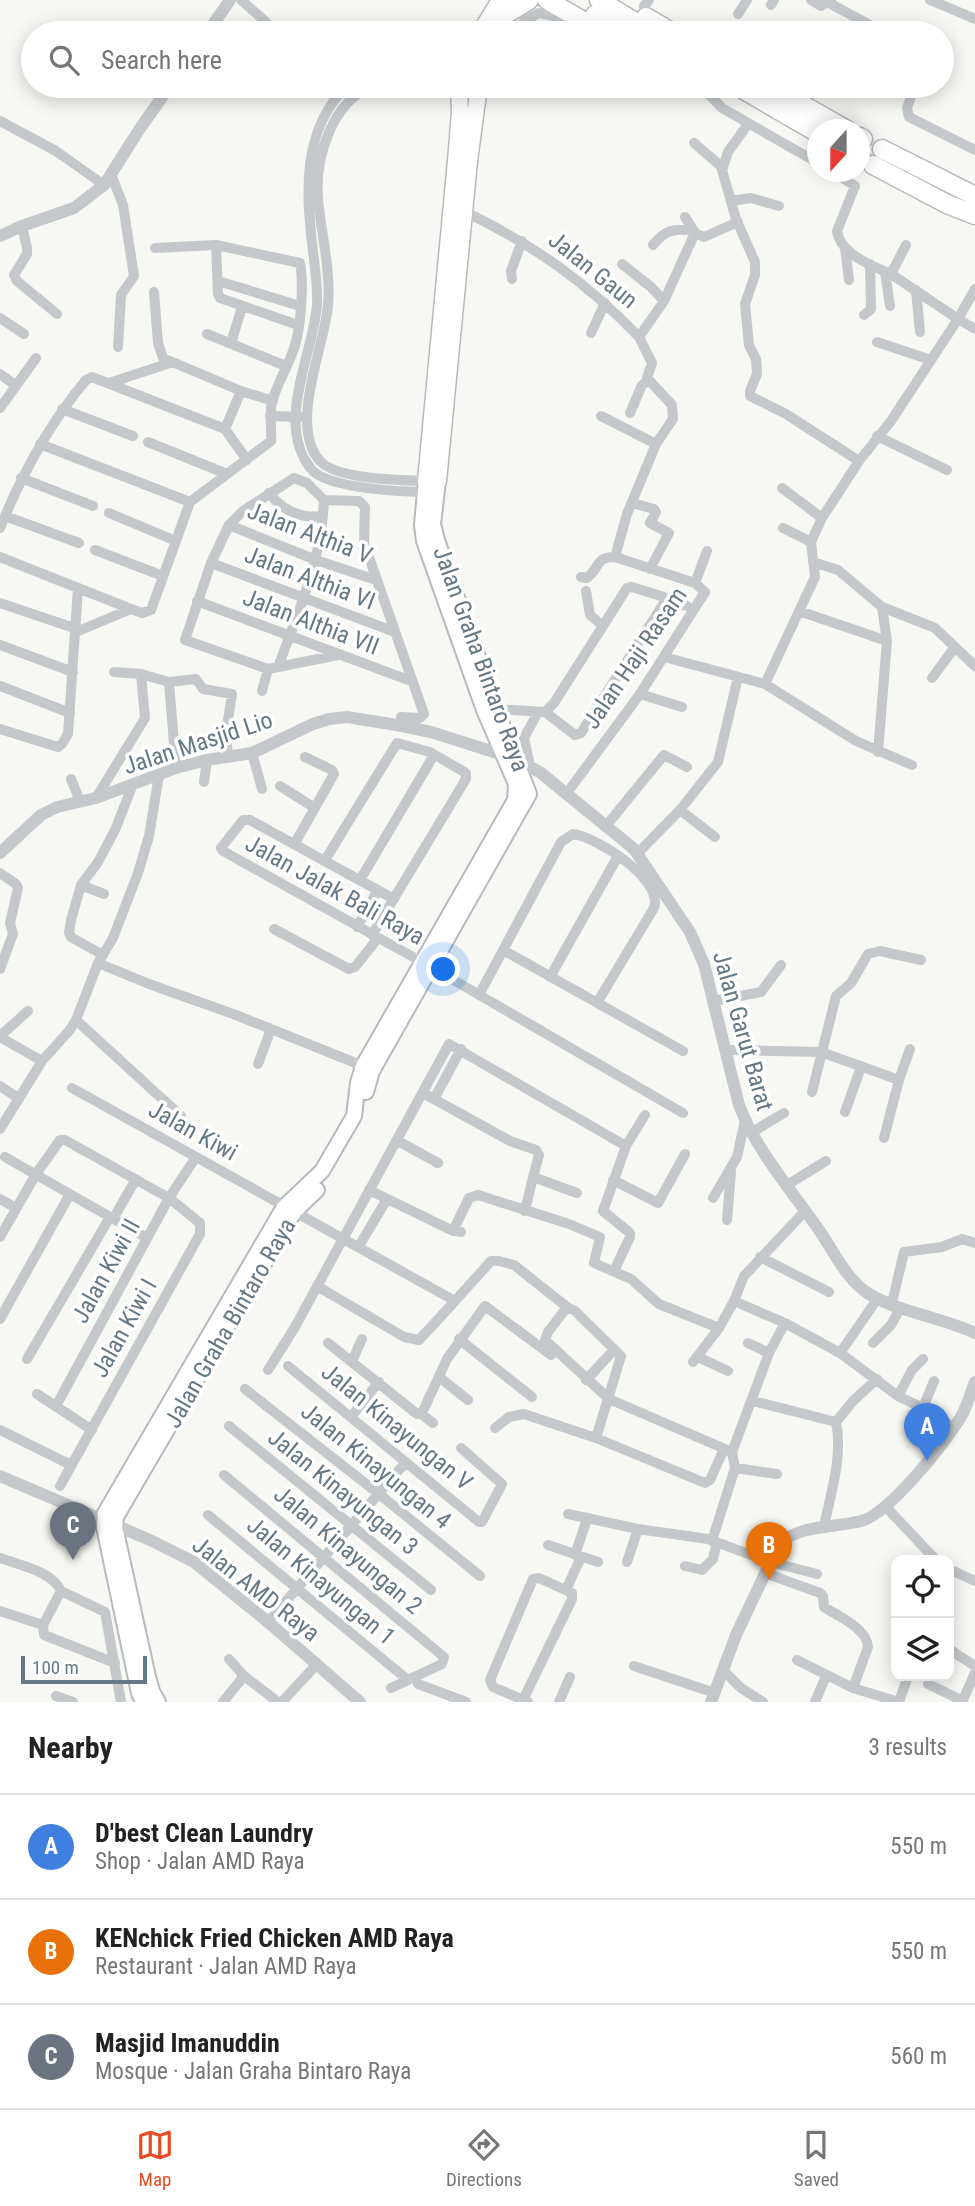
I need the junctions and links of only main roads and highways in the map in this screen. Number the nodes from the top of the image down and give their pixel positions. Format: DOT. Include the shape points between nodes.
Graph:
graph roads {
  1 [pos="491,0"];
  2 [pos="512,0"];
  3 [pos="528,0"];
  4 [pos="547,0"];
  5 [pos="571,0"];
  6 [pos="599,0"];
  7 [pos="619,0"];
  8 [pos="493,21"];
  9 [pos="602,21"];
  10 [pos="608,21"];
  11 [pos="615,21"];
  12 [pos="653,21"];
  13 [pos="459,98"];
  14 [pos="477,98"];
  15 [pos="757,98"];
  16 [pos="790,98"];
  17 [pos="827,119"];
  18 [pos="807,127"];
  19 [pos="882,149"];
  20 [pos="873,165"];
  21 [pos="975,196"];
  22 [pos="975,215"];
  23 [pos="431,487"];
  24 [pos="426,965"];
  25 [pos="289,1209"];
  26 [pos="138,1659"];
  27 [pos="143,1702"];
  28 [pos="158,1702"];
  1 -- 8 [label="main road"];
  2 -- 8 [label="main road"];
  3 -- 8 [label="highway"];
  4 -- 9 [label="highway"];
  5 -- 10 [label="highway"];
  6 -- 11 [label="highway"];
  7 -- 12 [label="highway"];
  13 -- 23 [label="main road, Jalan Graha Bintaro Raya"];
  14 -- 23 [label="main road, Jalan Graha Bintaro Raya"];
  15 -- 18 [label="highway"];
  16 -- 17 [label="highway"];
  19 -- 21 [label="highway"];
  20 -- 22 [label="highway"];
  23 -- 24 [label="main road, Jalan Graha Bintaro Raya" via="437,540 490,710 529,794"];
  24 -- 25 [label="main road, Jalan Graha Bintaro Raya" via="363,1066 354,1116 316,1179"];
  24 -- 25 [label="main road, Jalan Graha Bintaro Raya" via="372,1071 362,1118 337,1163 321,1186"];
  25 -- 26 [label="main road, Jalan Graha Bintaro Raya" via="105,1513"];
  26 -- 27 [label="main road"];
  26 -- 28 [label="main road"];
}
